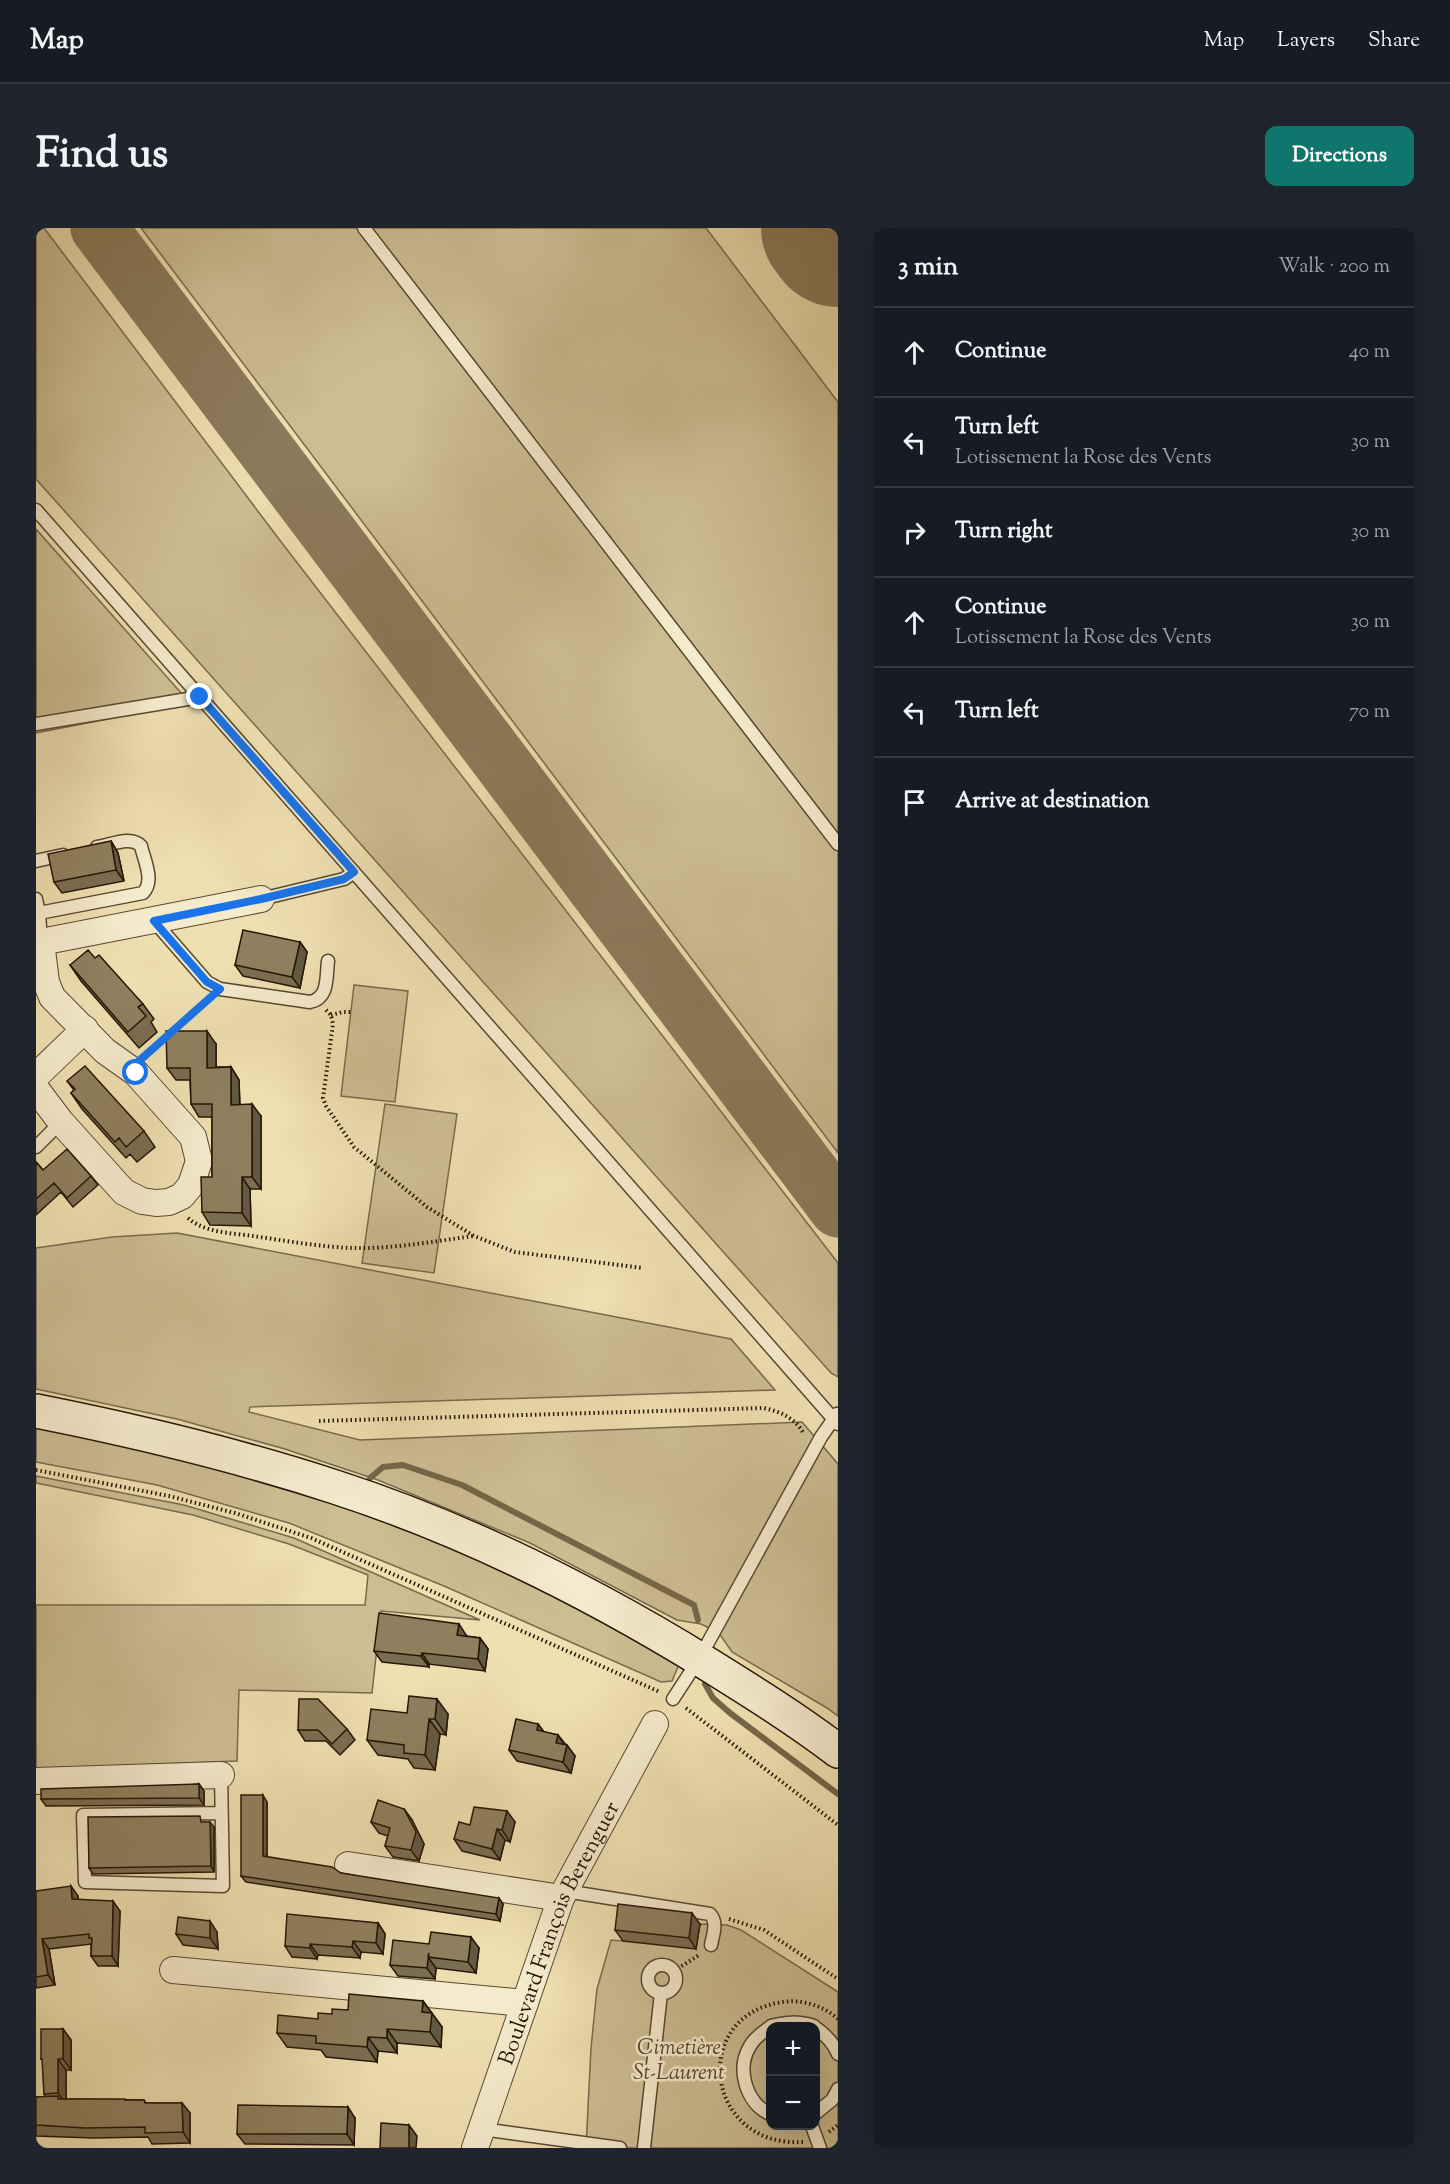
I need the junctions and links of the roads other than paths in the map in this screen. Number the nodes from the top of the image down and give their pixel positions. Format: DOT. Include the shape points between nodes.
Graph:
graph roads {
  1 [pos="364,228"];
  2 [pos="36,510"];
  3 [pos="200,697"];
  4 [pos="36,724"];
  5 [pos="838,844"];
  6 [pos="36,861"];
  7 [pos="354,872"];
  8 [pos="36,899"];
  9 [pos="261,899"];
  10 [pos="39,913"];
  11 [pos="154,921"];
  12 [pos="38,943"];
  13 [pos="328,961"];
  14 [pos="85,1029"];
  15 [pos="36,1076"];
  16 [pos="36,1089"];
  17 [pos="61,1122"];
  18 [pos="36,1147"];
  19 [pos="36,1411"];
  20 [pos="836,1418"];
  21 [pos="699,1659"];
  22 [pos="673,1699"];
  23 [pos="655,1724"];
  24 [pos="838,1751"];
  25 [pos="221,1775"];
  26 [pos="36,1781"];
  27 [pos="221,1813"];
  28 [pos="348,1865"];
  29 [pos="563,1894"];
  30 [pos="711,1945"];
  31 [pos="173,1970"];
  32 [pos="661,1993"];
  33 [pos="294,1999"];
  34 [pos="523,2009"];
  35 [pos="766,2030"];
  36 [pos="820,2031"];
  37 [pos="838,2054"];
  38 [pos="838,2088"];
  39 [pos="766,2110"];
  40 [pos="820,2110"];
  41 [pos="813,2130"];
  42 [pos="478,2138"];
  43 [pos="620,2148"];
  44 [pos="644,2148"];
  45 [pos="820,2148"];
  1 -- 5 [label="lane"];
  2 -- 3 [label="lane"];
  3 -- 4 [label="lane"];
  3 -- 7 [label="lane"];
  6 -- 10 [label="lane" via="132,840 141,846 150,882 143,893"];
  7 -- 9 [label="lane" via="344,879"];
  7 -- 20 [label="lane"];
  8 -- 10 [label="lane"];
  9 -- 11 [label="street"];
  10 -- 12 [label="lane"];
  11 -- 12 [label="street"];
  11 -- 13 [label="lane" via="207,982 220,989 319,1000 325,994"];
  12 -- 14 [label="street" via="52,997"];
  14 -- 15 [label="street"];
  14 -- 17 [label="street" via="105,1051 136,1073 194,1137 199,1161 191,1185 182,1196 169,1202 142,1201 124,1192"];
  16 -- 17 [label="street"];
  17 -- 18 [label="lane"];
  19 -- 21 [label="street" via="254,1462 436,1524 549,1575"];
  20 -- 21 [label="lane" via="812,1454"];
  21 -- 22 [label="lane"];
  21 -- 24 [label="street"];
  23 -- 29 [label="street, Boulevard François Berenguer"];
  25 -- 26 [label="street"];
  25 -- 27 [label="lane"];
  27 -- 27 [label="lane" via="223,1886 85,1882 83,1815"];
  28 -- 29 [label="street"];
  29 -- 30 [label="lane" via="710,1914 714,1918"];
  29 -- 34 [label="street, Boulevard François Berenguer"];
  31 -- 34 [label="street"];
  32 -- 32 [label="lane" via="652,1990 648,1981 650,1972 666,1965 674,1971 676,1980 673,1988"];
  32 -- 44 [label="lane"];
  33 -- 34 [label="street"];
  34 -- 42 [label="street, Boulevard François Berenguer"];
  35 -- 39 [label="lane" via="750,2046 743,2075 755,2102"];
  36 -- 37 [label="lane"];
  38 -- 40 [label="lane" via="832,2100"];
  41 -- 45 [label="lane"];
  42 -- 43 [label="lane"];
}
